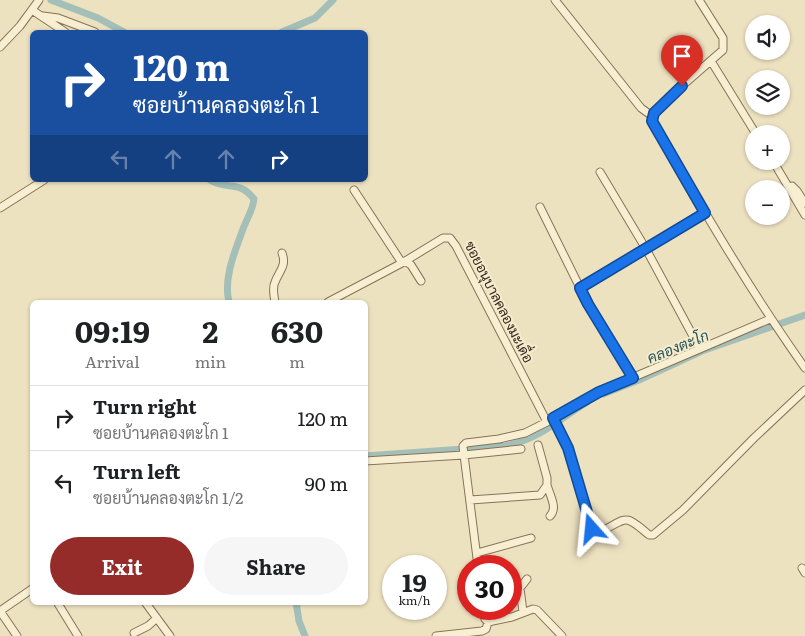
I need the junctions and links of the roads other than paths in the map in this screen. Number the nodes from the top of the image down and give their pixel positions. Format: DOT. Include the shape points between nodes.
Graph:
graph roads {
  1 [pos="555,0"];
  2 [pos="699,0"];
  3 [pos="38,1"];
  4 [pos="32,10"];
  5 [pos="43,16"];
  6 [pos="62,30"];
  7 [pos="90,30"];
  8 [pos="0,47"];
  9 [pos="711,61"];
  10 [pos="652,116"];
  11 [pos="750,125"];
  12 [pos="600,172"];
  13 [pos="41,182"];
  14 [pos="790,187"];
  15 [pos="354,190"];
  16 [pos="790,190"];
  17 [pos="805,203"];
  18 [pos="1,205"];
  19 [pos="540,207"];
  20 [pos="705,213"];
  21 [pos="805,215"];
  22 [pos="646,249"];
  23 [pos="282,253"];
  24 [pos="403,262"];
  25 [pos="421,281"];
  26 [pos="580,288"];
  27 [pos="275,300"];
  28 [pos="332,300"];
  29 [pos="770,319"];
  30 [pos="700,349"];
  31 [pos="805,368"];
  32 [pos="633,378"];
  33 [pos="805,390"];
  34 [pos="553,422"];
  35 [pos="538,445"];
  36 [pos="521,449"];
  37 [pos="464,451"];
  38 [pos="368,460"];
  39 [pos="547,486"];
  40 [pos="470,500"];
  41 [pos="550,516"];
  42 [pos="532,538"];
  43 [pos="477,553"];
  44 [pos="527,579"];
  45 [pos="30,590"];
  46 [pos="59,605"];
  47 [pos="147,605"];
  48 [pos="0,611"];
  49 [pos="524,612"];
  50 [pos="157,618"];
  51 [pos="488,622"];
  52 [pos="134,633"];
  53 [pos="17,636"];
  54 [pos="78,636"];
  55 [pos="170,636"];
  56 [pos="436,636"];
  57 [pos="562,636"];
  1 -- 10 [label="street" via="641,108"];
  2 -- 9 [label="street" via="723,38 723,50"];
  3 -- 4 [label="street"];
  4 -- 5 [label="street"];
  4 -- 8 [label="street"];
  5 -- 6 [label="street"];
  5 -- 7 [label="street"];
  9 -- 10 [label="street"];
  9 -- 11 [label="street"];
  10 -- 20 [label="street"];
  12 -- 22 [label="street"];
  13 -- 18 [label="street"];
  14 -- 17 [label="street" via="797,190"];
  15 -- 24 [label="street"];
  16 -- 21 [label="street"];
  19 -- 26 [label="street"];
  20 -- 22 [label="street"];
  20 -- 29 [label="street"];
  22 -- 26 [label="street"];
  22 -- 30 [label="street"];
  23 -- 27 [label="street" via="284,264 274,283"];
  24 -- 25 [label="street" via="411,266"];
  24 -- 28 [label="street, ซอยอนุบาลคลองมะเดื่อ"];
  24 -- 34 [label="street, ซอยอนุบาลคลองมะเดื่อ" via="444,238 453,239"];
  26 -- 32 [label="street"];
  29 -- 30 [label="street"];
  29 -- 31 [label="street"];
  30 -- 32 [label="street"];
  32 -- 34 [label="street" via="599,392"];
  33 -- 34 [label="street" via="683,510 653,535 629,520 620,520 600,532 592,529 568,448"];
  34 -- 37 [label="street" via="499,440 466,443"];
  35 -- 39 [label="street"];
  36 -- 37 [label="street"];
  37 -- 38 [label="street"];
  37 -- 40 [label="street"];
  39 -- 40 [label="street" via="540,495"];
  39 -- 41 [label="street" via="554,508"];
  40 -- 43 [label="street"];
  42 -- 43 [label="street"];
  44 -- 49 [label="street" via="520,588"];
  45 -- 48 [label="street"];
  46 -- 54 [label="street"];
  47 -- 50 [label="street"];
  48 -- 53 [label="street"];
  49 -- 51 [label="street"];
  49 -- 57 [label="street" via="538,610"];
  50 -- 52 [label="street"];
  50 -- 55 [label="street"];
  51 -- 56 [label="street" via="482,631"];
}
